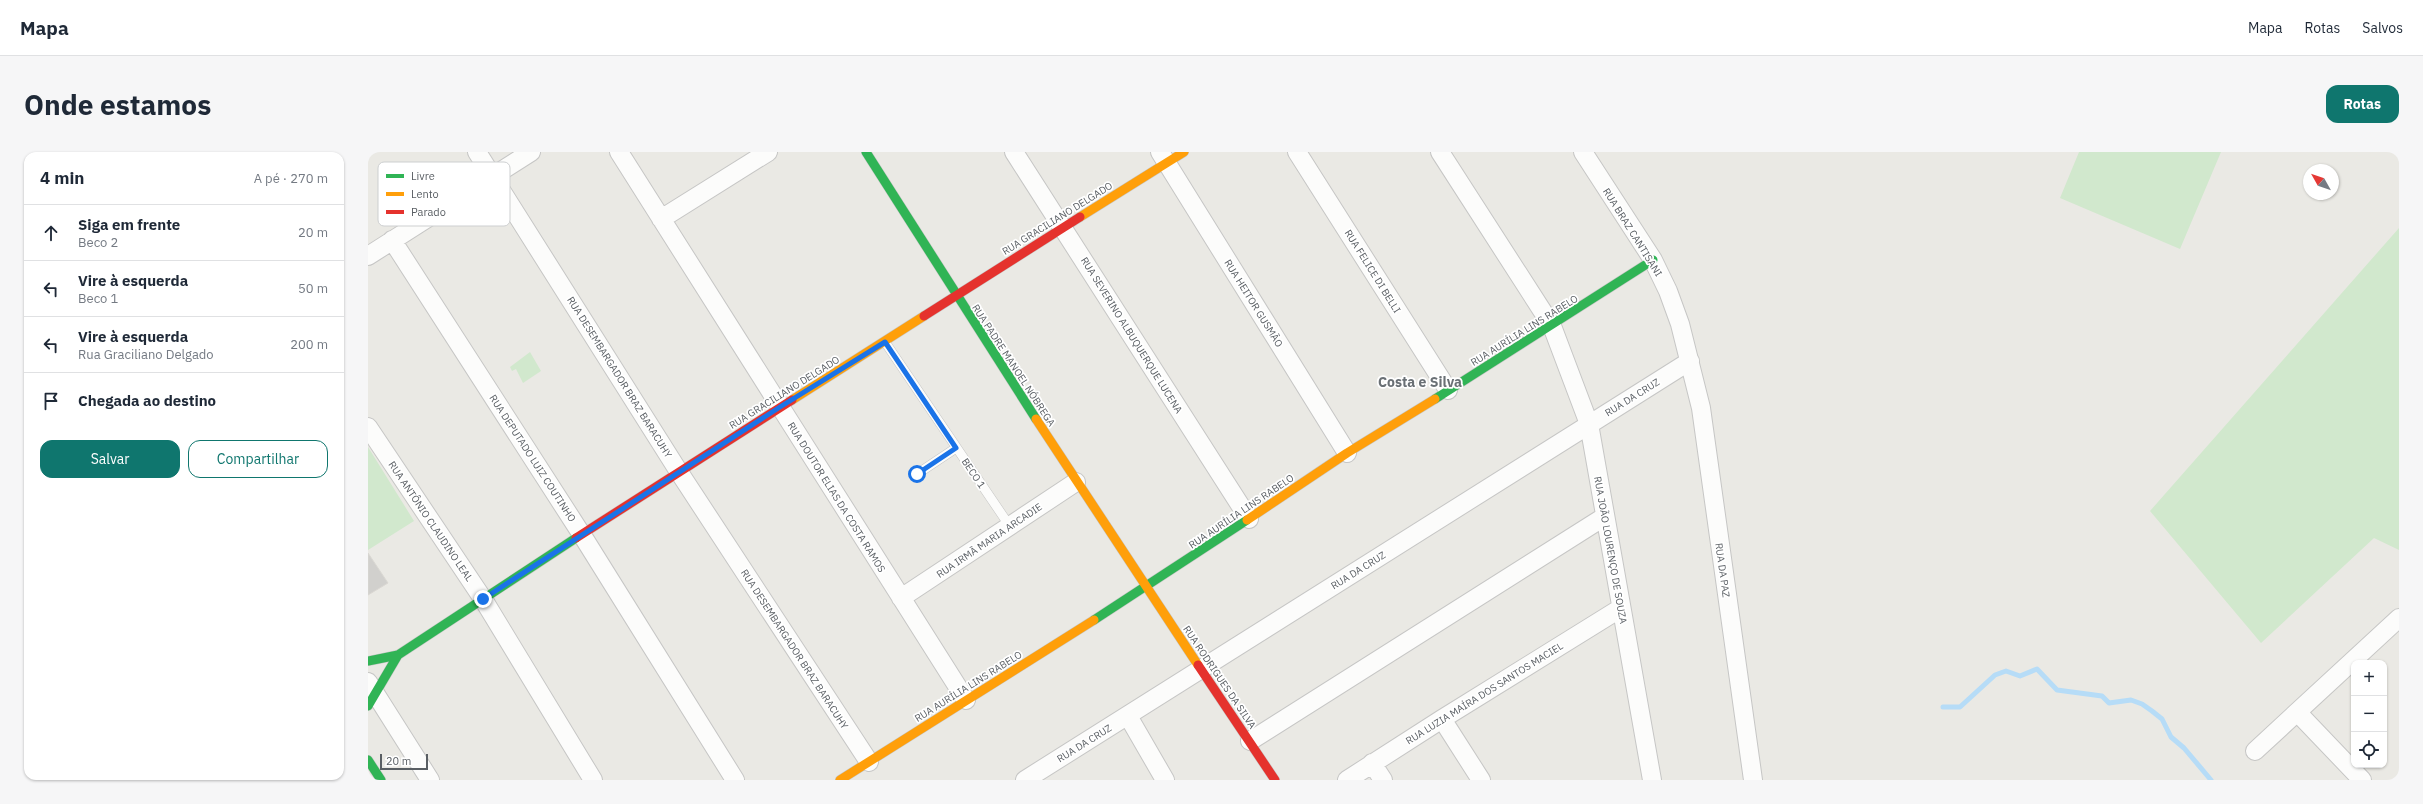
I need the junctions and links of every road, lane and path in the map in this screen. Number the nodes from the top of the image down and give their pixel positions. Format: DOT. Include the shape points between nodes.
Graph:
graph roads {
  1 [pos="477,152"];
  2 [pos="531,152"];
  3 [pos="619,152"];
  4 [pos="768,152"];
  5 [pos="866,152"];
  6 [pos="1014,152"];
  7 [pos="1184,152"];
  8 [pos="1297,152"];
  9 [pos="1440,152"];
  10 [pos="1585,153"];
  11 [pos="1163,157"];
  12 [pos="484,162"];
  13 [pos="510,165"];
  14 [pos="510,203"];
  15 [pos="661,219"];
  16 [pos="414,226"];
  17 [pos="1064,228"];
  18 [pos="392,240"];
  19 [pos="368,256"];
  20 [pos="1652,260"];
  21 [pos="955,294"];
  22 [pos="1552,326"];
  23 [pos="885,342"];
  24 [pos="1690,361"];
  25 [pos="1448,390"];
  26 [pos="780,407"];
  27 [pos="1589,424"];
  28 [pos="368,427"];
  29 [pos="956,448"];
  30 [pos="1347,453"];
  31 [pos="679,472"];
  32 [pos="917,474"];
  33 [pos="1076,482"];
  34 [pos="1604,516"];
  35 [pos="1249,519"];
  36 [pos="1009,525"];
  37 [pos="582,535"];
  38 [pos="1146,587"];
  39 [pos="901,598"];
  40 [pos="483,599"];
  41 [pos="1621,608"];
  42 [pos="2399,618"];
  43 [pos="398,655"];
  44 [pos="368,661"];
  45 [pos="1201,668"];
  46 [pos="370,694"];
  47 [pos="966,700"];
  48 [pos="2298,713"];
  49 [pos="1128,716"];
  50 [pos="1442,719"];
  51 [pos="1250,741"];
  52 [pos="2255,751"];
  53 [pos="368,760"];
  54 [pos="869,762"];
  55 [pos="1372,763"];
  56 [pos="380,780"];
  57 [pos="430,780"];
  58 [pos="593,780"];
  59 [pos="734,780"];
  60 [pos="840,780"];
  61 [pos="1025,780"];
  62 [pos="1165,780"];
  63 [pos="1275,780"];
  64 [pos="1348,780"];
  65 [pos="1383,780"];
  66 [pos="1481,780"];
  67 [pos="1652,780"];
  68 [pos="1752,780"];
  69 [pos="2362,780"];
  1 -- 12 [label="street, RUA DESEMBARGADOR BRAZ BARACUHY"];
  2 -- 13 [label="street"];
  3 -- 15 [label="street, RUA DOUTOR ELIAS DA COSTA RAMOS"];
  4 -- 15 [label="street"];
  5 -- 21 [label="main road, RUA PADRE MANOEL NÓBREGA"];
  6 -- 17 [label="street, RUA SEVERINO ALBUQUERQUE LUCENA"];
  7 -- 11 [label="main road, RUA GRACILIANO DELGADO"];
  8 -- 25 [label="street, RUA FELICE DI BELLI"];
  9 -- 22 [label="street, RUA JOÃO LOURENÇO DE SOUZA"];
  10 -- 20 [label="street, RUA BRAZ CANTISANI"];
  11 -- 17 [label="main road, RUA GRACILIANO DELGADO"];
  11 -- 30 [label="street, RUA HEITOR GUSMÃO"];
  14 -- 31 [label="street, RUA DESEMBARGADOR BRAZ BARACUHY"];
  15 -- 26 [label="street, RUA DOUTOR ELIAS DA COSTA RAMOS"];
  16 -- 18 [label="street"];
  17 -- 21 [label="main road, RUA GRACILIANO DELGADO"];
  17 -- 35 [label="street, RUA SEVERINO ALBUQUERQUE LUCENA"];
  18 -- 19 [label="street"];
  18 -- 37 [label="street, RUA DEPUTADO LUIZ COUTINHO"];
  20 -- 22 [label="main road, RUA AURÍLIA LINS RABELO"];
  20 -- 24 [label="street, RUA BRAZ CANTISANI" via="1668,291"];
  21 -- 23 [label="main road, RUA GRACILIANO DELGADO"];
  21 -- 33 [label="main road, RUA PADRE MANOEL NÓBREGA"];
  22 -- 25 [label="main road, RUA AURÍLIA LINS RABELO"];
  22 -- 27 [label="street, RUA JOÃO LOURENÇO DE SOUZA"];
  23 -- 26 [label="main road, RUA GRACILIANO DELGADO"];
  23 -- 29 [label="lane, BECO 1"];
  24 -- 27 [label="street, RUA DA CRUZ"];
  24 -- 68 [label="street, RUA DA PAZ" via="1701,408"];
  25 -- 30 [label="main road, RUA AURÍLIA LINS RABELO"];
  26 -- 31 [label="main road, RUA GRACILIANO DELGADO"];
  26 -- 39 [label="street, RUA DOUTOR ELIAS DA COSTA RAMOS"];
  27 -- 34 [label="street, RUA JOÃO LOURENÇO DE SOUZA"];
  27 -- 45 [label="street, RUA DA CRUZ"];
  28 -- 40 [label="street, RUA ANTÔNIO CLAUDINO LEAL"];
  29 -- 32 [label="lane"];
  29 -- 36 [label="lane, BECO 1"];
  30 -- 35 [label="main road, RUA AURÍLIA LINS RABELO"];
  31 -- 37 [label="main road, RUA GRACILIANO DELGADO"];
  31 -- 54 [label="street, RUA DESEMBARGADOR BRAZ BARACUHY"];
  33 -- 36 [label="street, RUA IRMÃ MARIA ARCADIE"];
  33 -- 38 [label="main road, RUA PADRE MANOEL NÓBREGA"];
  34 -- 41 [label="street, RUA JOÃO LOURENÇO DE SOUZA"];
  34 -- 51 [label="street"];
  35 -- 38 [label="main road, RUA AURÍLIA LINS RABELO"];
  36 -- 39 [label="street, RUA IRMÃ MARIA ARCADIE"];
  37 -- 40 [label="main road, RUA GRACILIANO DELGADO"];
  37 -- 59 [label="street, RUA DEPUTADO LUIZ COUTINHO"];
  38 -- 45 [label="main road, RUA RODRIGUES DA SILVA"];
  38 -- 47 [label="main road, RUA AURÍLIA LINS RABELO"];
  39 -- 47 [label="street, RUA DOUTOR ELIAS DA COSTA RAMOS"];
  40 -- 43 [label="main road, RUA GRACILIANO DELGADO"];
  40 -- 58 [label="street, RUA ANTÔNIO CLAUDINO LEAL"];
  41 -- 50 [label="street, RUA LUZIA MAÍRA DOS SANTOS MACIEL"];
  41 -- 67 [label="street, RUA JOÃO LOURENÇO DE SOUZA"];
  42 -- 48 [label="street"];
  43 -- 44 [label="main road, RUA GRACILIANO DELGADO"];
  43 -- 46 [label="main road, RUA GRACILIANO DELGADO"];
  45 -- 49 [label="street, RUA DA CRUZ"];
  45 -- 51 [label="main road, RUA RODRIGUES DA SILVA"];
  46 -- 57 [label="street"];
  47 -- 54 [label="main road, RUA AURÍLIA LINS RABELO"];
  48 -- 52 [label="street"];
  48 -- 69 [label="street"];
  49 -- 61 [label="street, RUA DA CRUZ"];
  49 -- 62 [label="street"];
  50 -- 55 [label="street, RUA LUZIA MAÍRA DOS SANTOS MACIEL"];
  50 -- 66 [label="street"];
  51 -- 63 [label="main road, RUA RODRIGUES DA SILVA"];
  53 -- 56 [label="main road"];
  54 -- 60 [label="main road, RUA AURÍLIA LINS RABELO"];
  55 -- 64 [label="street, RUA LUZIA MAÍRA DOS SANTOS MACIEL"];
  55 -- 65 [label="street"];
}
